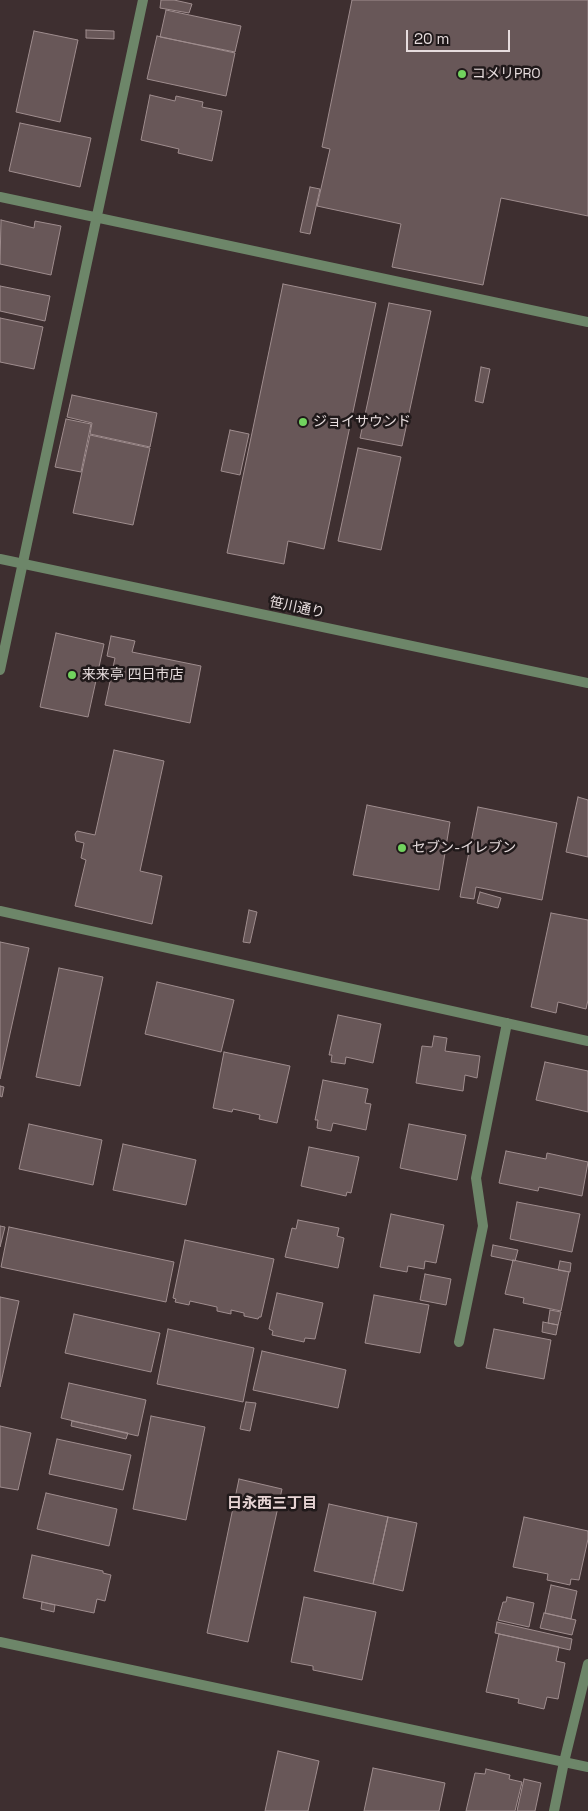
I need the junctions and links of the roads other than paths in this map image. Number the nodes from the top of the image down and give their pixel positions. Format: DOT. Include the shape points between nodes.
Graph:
graph roads {
  1 [pos="143,0"];
  2 [pos="0,196"];
  3 [pos="97,217"];
  4 [pos="588,322"];
  5 [pos="0,559"];
  6 [pos="23,564"];
  7 [pos="0,670"];
  8 [pos="588,683"];
  9 [pos="0,911"];
  10 [pos="507,1023"];
  11 [pos="588,1041"];
  12 [pos="459,1342"];
  13 [pos="0,1642"];
  14 [pos="588,1664"];
  15 [pos="564,1762"];
  16 [pos="588,1767"];
  17 [pos="554,1811"];
  1 -- 3 [label="street"];
  2 -- 3 [label="street"];
  3 -- 4 [label="street"];
  3 -- 6 [label="street"];
  5 -- 6 [label="street, 笹川通り"];
  6 -- 7 [label="street"];
  6 -- 8 [label="street, 笹川通り"];
  9 -- 10 [label="street"];
  10 -- 11 [label="street"];
  10 -- 12 [label="street" via="476,1178 483,1226"];
  13 -- 15 [label="street"];
  14 -- 15 [label="street"];
  15 -- 16 [label="street"];
  15 -- 17 [label="street"];
}
